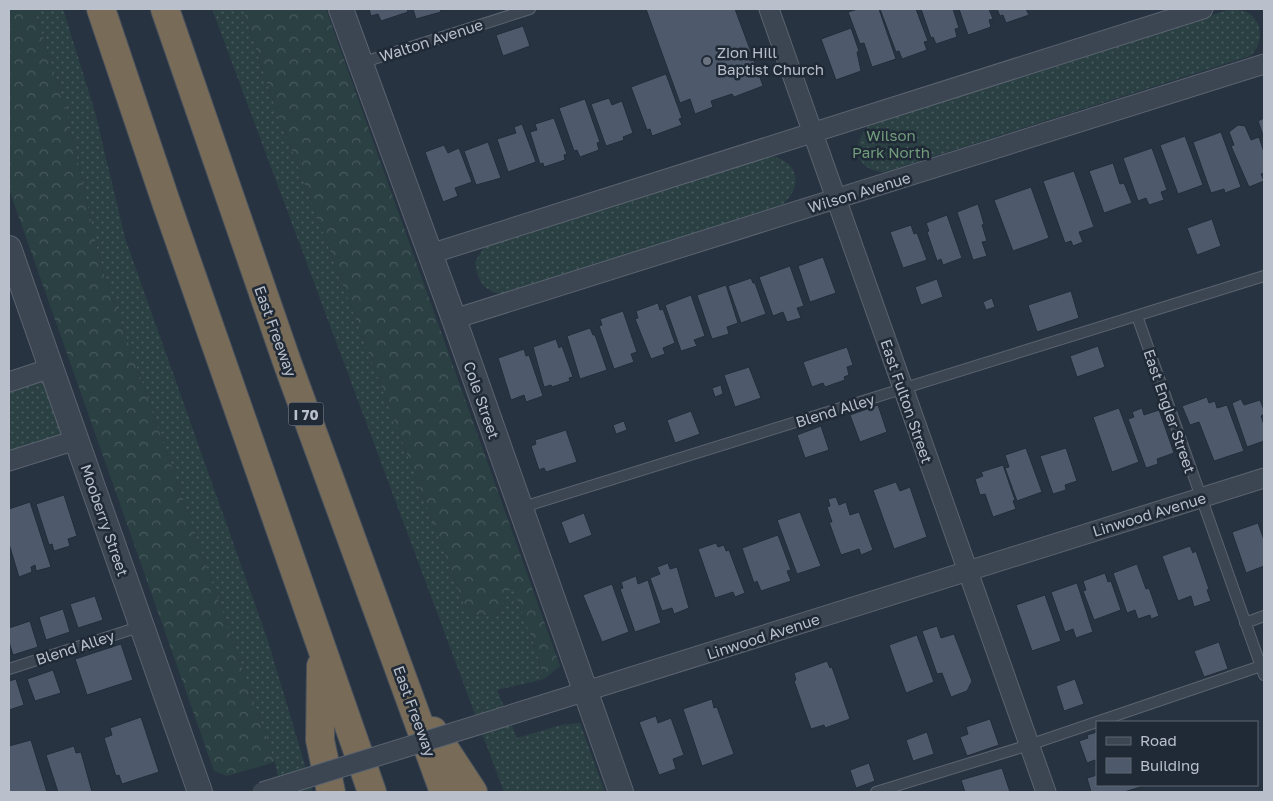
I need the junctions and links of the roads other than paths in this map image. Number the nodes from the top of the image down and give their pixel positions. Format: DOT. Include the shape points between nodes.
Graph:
graph roads {
  1 [pos="102,9"];
  2 [pos="165,9"];
  3 [pos="341,9"];
  4 [pos="530,9"];
  5 [pos="769,9"];
  6 [pos="1203,9"];
  7 [pos="360,63"];
  8 [pos="1264,64"];
  9 [pos="812,132"];
  10 [pos="837,199"];
  11 [pos="9,248"];
  12 [pos="430,254"];
  13 [pos="1264,276"];
  14 [pos="1137,316"];
  15 [pos="454,319"];
  16 [pos="51,368"];
  17 [pos="9,382"];
  18 [pos="902,389"];
  19 [pos="76,440"];
  20 [pos="9,461"];
  21 [pos="1264,478"];
  22 [pos="1200,498"];
  23 [pos="520,508"];
  24 [pos="967,571"];
  25 [pos="1264,616"];
  26 [pos="1245,623"];
  27 [pos="142,626"];
  28 [pos="321,647"];
  29 [pos="9,669"];
  30 [pos="1263,671"];
  31 [pos="585,692"];
  32 [pos="409,694"];
  33 [pos="1105,721"];
  34 [pos="1096,724"];
  35 [pos="1029,745"];
  36 [pos="200,792"];
  37 [pos="262,792"];
  38 [pos="331,792"];
  39 [pos="372,792"];
  40 [pos="444,792"];
  41 [pos="473,792"];
  42 [pos="621,792"];
  43 [pos="876,792"];
  44 [pos="1046,792"];
  1 -- 28 [label="highway"];
  2 -- 32 [label="highway, East Freeway / I 70" via="287,362"];
  3 -- 7 [label="street, Cole Street"];
  4 -- 7 [label="lane, Walton Avenue"];
  5 -- 9 [label="street, East Fulton Street"];
  6 -- 9 [label="street"];
  7 -- 12 [label="street, Cole Street"];
  8 -- 10 [label="street, Wilson Avenue"];
  9 -- 10 [label="street, East Fulton Street"];
  9 -- 12 [label="street"];
  10 -- 15 [label="street, Wilson Avenue"];
  10 -- 18 [label="street, East Fulton Street"];
  11 -- 16 [label="street, Mooberry Street"];
  12 -- 15 [label="street, Cole Street"];
  13 -- 14 [label="lane, Blend Alley"];
  14 -- 18 [label="lane, Blend Alley"];
  14 -- 22 [label="lane, East Engler Street"];
  15 -- 23 [label="street, Cole Street"];
  16 -- 17 [label="street"];
  16 -- 19 [label="street, Mooberry Street"];
  18 -- 23 [label="lane, Blend Alley"];
  18 -- 24 [label="street, East Fulton Street"];
  19 -- 20 [label="street"];
  19 -- 27 [label="street, Mooberry Street"];
  21 -- 22 [label="street, Linwood Avenue"];
  22 -- 24 [label="street, Linwood Avenue"];
  22 -- 26 [label="lane, East Engler Street"];
  23 -- 31 [label="street, Cole Street"];
  24 -- 31 [label="street, Linwood Avenue"];
  24 -- 35 [label="street, East Fulton Street"];
  25 -- 26 [label="lane"];
  26 -- 30 [label="lane, East Engler Street"];
  27 -- 29 [label="lane, Blend Alley"];
  27 -- 36 [label="street, Mooberry Street"];
  28 -- 38 [label="highway" via="320,740"];
  28 -- 39 [label="highway"];
  30 -- 33 [label="lane"];
  31 -- 37 [label="street, Linwood Avenue, bridge"];
  31 -- 42 [label="street, Cole Street"];
  32 -- 40 [label="highway, East Freeway / I 70"];
  32 -- 41 [label="highway"];
  34 -- 35 [label="lane"];
  35 -- 43 [label="lane"];
  35 -- 44 [label="street, East Fulton Street"];
}
